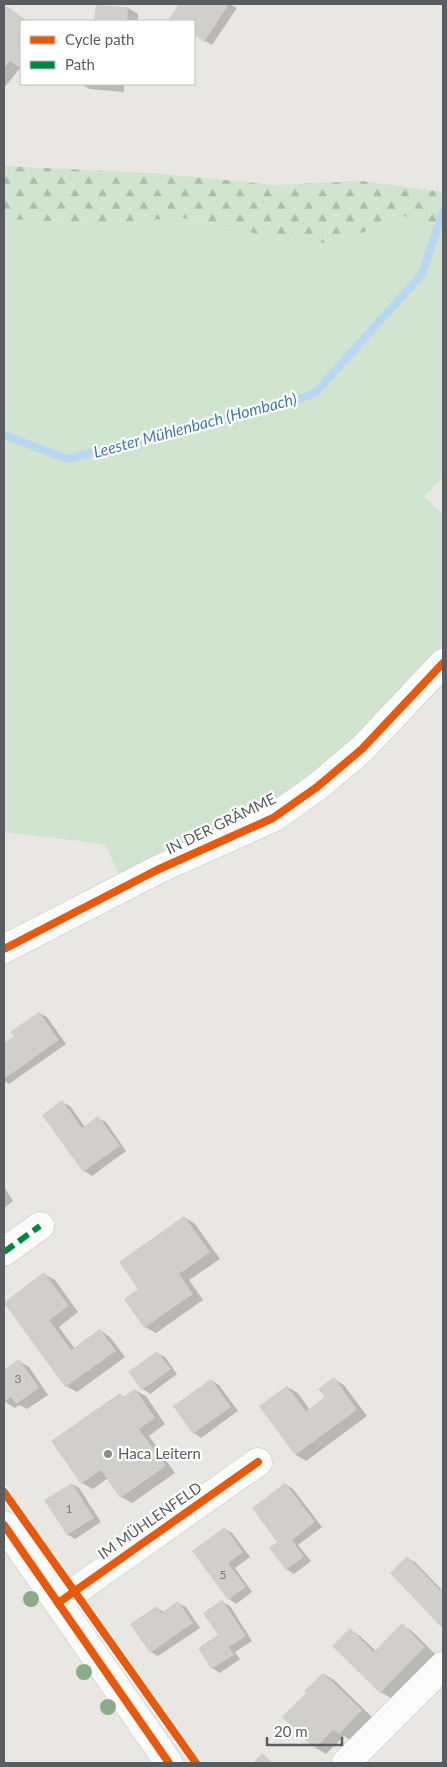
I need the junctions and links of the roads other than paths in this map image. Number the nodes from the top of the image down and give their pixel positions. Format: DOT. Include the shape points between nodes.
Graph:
graph roads {
  1 [pos="443,663"];
  2 [pos="4,949"];
  3 [pos="40,1226"];
  4 [pos="4,1252"];
  5 [pos="258,1462"];
  6 [pos="4,1525"];
  7 [pos="58,1603"];
  8 [pos="443,1666"];
  9 [pos="169,1763"];
  10 [pos="346,1763"];
  1 -- 2 [label="street, IN DER GRÄMME" via="362,749 273,818 157,870"];
  3 -- 4 [label="street"];
  5 -- 7 [label="street, IM MÜHLENFELD"];
  6 -- 7 [label="street"];
  7 -- 9 [label="street"];
  8 -- 10 [label="street"];
}
